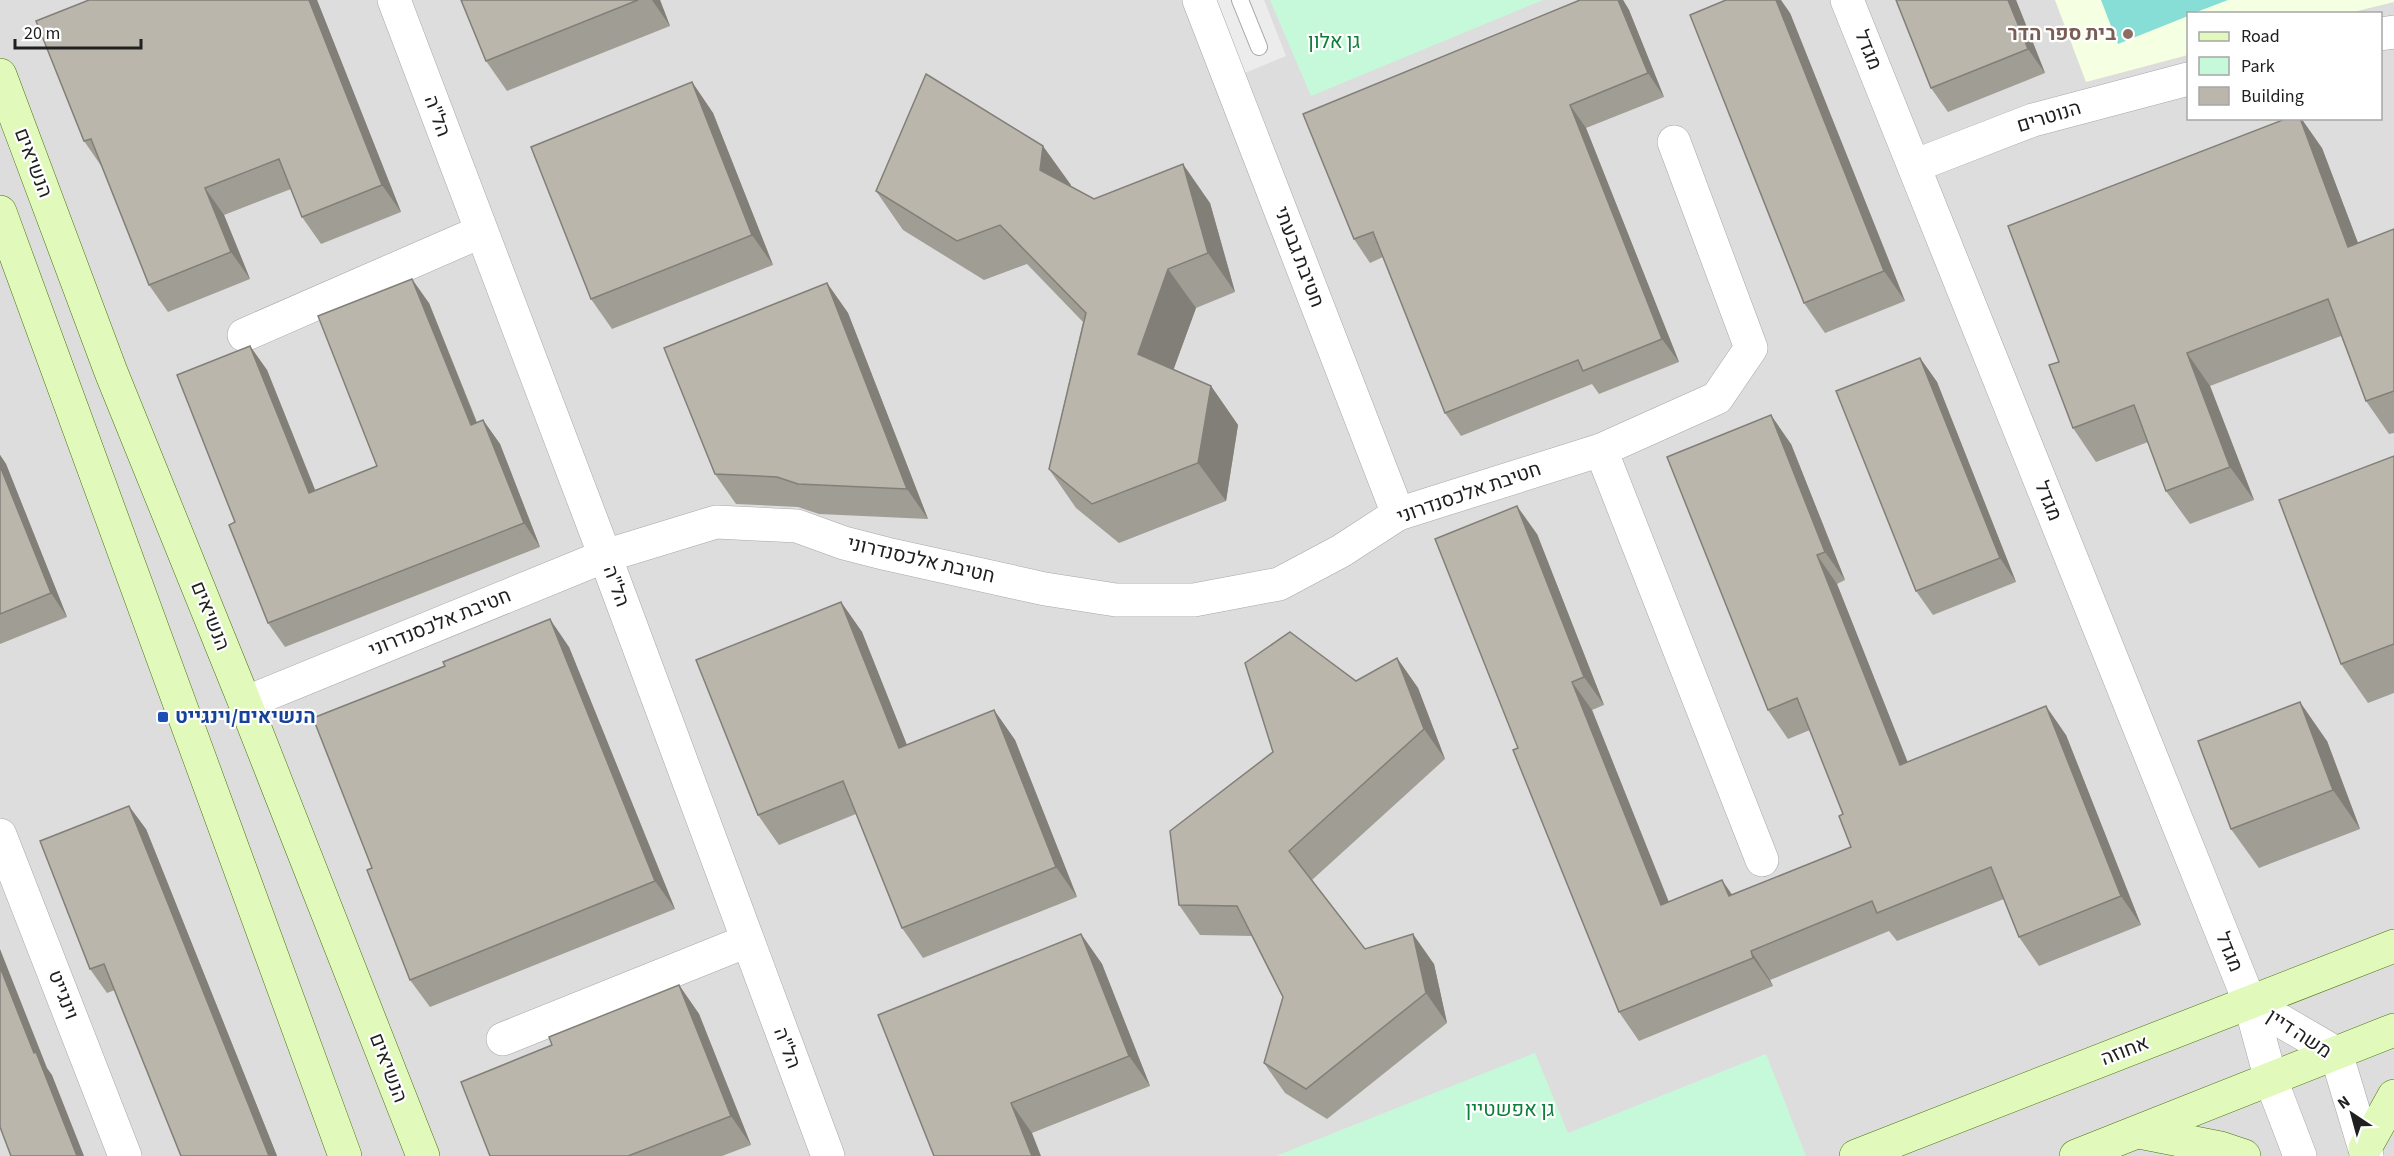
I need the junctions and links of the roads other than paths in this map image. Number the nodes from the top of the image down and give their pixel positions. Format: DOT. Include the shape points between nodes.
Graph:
graph roads {
  1 [pos="394,0"];
  2 [pos="1199,0"];
  3 [pos="1240,0"];
  4 [pos="1847,0"];
  5 [pos="1259,47"];
  6 [pos="0,75"];
  7 [pos="2187,79"];
  8 [pos="1674,142"];
  9 [pos="1914,166"];
  10 [pos="1,215"];
  11 [pos="480,232"];
  12 [pos="244,335"];
  13 [pos="1601,450"];
  14 [pos="1398,514"];
  15 [pos="604,556"];
  16 [pos="245,703"];
  17 [pos="0,834"];
  18 [pos="1762,860"];
  19 [pos="747,941"];
  20 [pos="2394,946"];
  21 [pos="2250,1003"];
  22 [pos="2394,1030"];
  23 [pos="503,1039"];
  24 [pos="2336,1053"];
  25 [pos="2271,1080"];
  26 [pos="2394,1096"];
  27 [pos="2139,1132"];
  28 [pos="2366,1152"];
  29 [pos="125,1156"];
  30 [pos="345,1156"];
  31 [pos="423,1156"];
  32 [pos="828,1156"];
  33 [pos="1857,1156"];
  34 [pos="2076,1156"];
  35 [pos="2244,1156"];
  36 [pos="2300,1156"];
  1 -- 11 [label="street, הל\"ה"];
  2 -- 14 [label="street, חטיבת גבעתי"];
  3 -- 5 [label="lane"];
  4 -- 9 [label="street, מגדל"];
  6 -- 16 [label="street, הנשיאים" via="111,372"];
  7 -- 9 [label="street, הנוטרים" via="2033,120"];
  8 -- 13 [label="street, חטיבת אלכסנדרוני" via="1751,348 1717,398"];
  9 -- 21 [label="street, מגדל"];
  10 -- 30 [label="street"];
  11 -- 12 [label="street"];
  11 -- 15 [label="street, הל\"ה"];
  13 -- 14 [label="street, חטיבת אלכסנדרוני"];
  13 -- 18 [label="street"];
  14 -- 15 [label="street, חטיבת אלכסנדרוני" via="1279,584 1194,600 1116,600 1045,589 855,546 797,526 716,522"];
  15 -- 16 [label="street, חטיבת אלכסנדרוני"];
  15 -- 19 [label="street, הל\"ה"];
  16 -- 31 [label="street, הנשיאים"];
  17 -- 29 [label="street, וינגייט"];
  19 -- 23 [label="street"];
  19 -- 32 [label="street, הל\"ה"];
  20 -- 21 [label="street, אחוזה"];
  21 -- 24 [label="street, משה דיין"];
  21 -- 25 [label="street, משה דיין"];
  21 -- 33 [label="street, אחוזה"];
  22 -- 24 [label="street"];
  24 -- 25 [label="street"];
  24 -- 28 [label="street, משה דיין"];
  25 -- 27 [label="street"];
  25 -- 36 [label="street, משה דיין"];
  26 -- 28 [label="street"];
  27 -- 34 [label="street"];
  27 -- 35 [label="street"];
}
